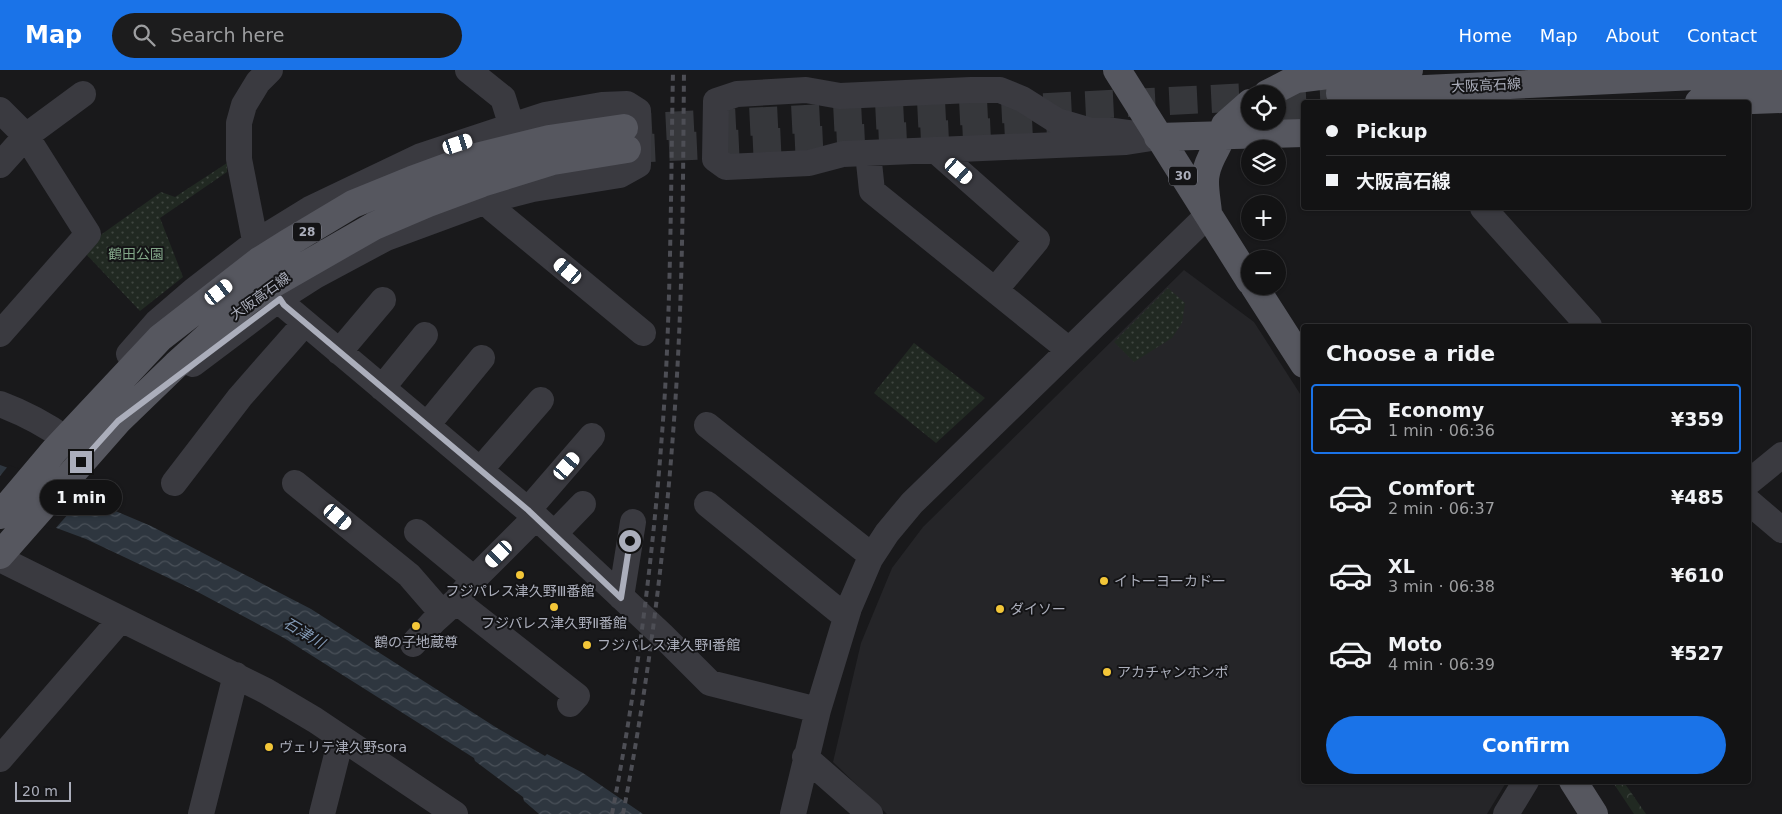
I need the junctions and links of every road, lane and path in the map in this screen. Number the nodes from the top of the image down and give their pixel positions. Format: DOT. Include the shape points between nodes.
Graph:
graph roads {
  1 [pos="270,70"];
  2 [pos="468,70"];
  3 [pos="1117,70"];
  4 [pos="1409,70"];
  5 [pos="1782,72"];
  6 [pos="1335,79"];
  7 [pos="1284,85"];
  8 [pos="83,94"];
  9 [pos="1782,99"];
  10 [pos="1751,100"];
  11 [pos="0,110"];
  12 [pos="1241,111"];
  13 [pos="1782,113"];
  14 [pos="1751,115"];
  15 [pos="512,127"];
  16 [pos="1301,133"];
  17 [pos="1224,135"];
  18 [pos="26,136"];
  19 [pos="1158,137"];
  20 [pos="625,138"];
  21 [pos="935,150"];
  22 [pos="868,153"];
  23 [pos="0,166"];
  24 [pos="489,200"];
  25 [pos="1485,210"];
  26 [pos="1208,215"];
  27 [pos="1241,266"];
  28 [pos="266,272"];
  29 [pos="995,290"];
  30 [pos="1260,295"];
  31 [pos="383,300"];
  32 [pos="305,323"];
  33 [pos="1587,324"];
  34 [pos="0,334"];
  35 [pos="642,334"];
  36 [pos="425,335"];
  37 [pos="1069,350"];
  38 [pos="339,352"];
  39 [pos="482,358"];
  40 [pos="1301,359"];
  41 [pos="382,388"];
  42 [pos="541,400"];
  43 [pos="0,404"];
  44 [pos="427,425"];
  45 [pos="707,425"];
  46 [pos="592,436"];
  47 [pos="60,445"];
  48 [pos="1782,455"];
  49 [pos="480,470"];
  50 [pos="1751,480"];
  51 [pos="174,483"];
  52 [pos="299,493"];
  53 [pos="583,504"];
  54 [pos="708,504"];
  55 [pos="1751,504"];
  56 [pos="0,515"];
  57 [pos="540,520"];
  58 [pos="633,522"];
  59 [pos="1782,530"];
  60 [pos="417,532"];
  61 [pos="9,546"];
  62 [pos="872,556"];
  63 [pos="0,560"];
  64 [pos="474,579"];
  65 [pos="621,598"];
  66 [pos="449,607"];
  67 [pos="846,617"];
  68 [pos="121,619"];
  69 [pos="413,644"];
  70 [pos="236,676"];
  71 [pos="570,704"];
  72 [pos="818,710"];
  73 [pos="341,739"];
  74 [pos="805,757"];
  75 [pos="0,760"];
  76 [pos="1524,784"];
  77 [pos="1575,784"];
  78 [pos="447,812"];
  79 [pos="201,814"];
  80 [pos="322,814"];
  81 [pos="793,814"];
  82 [pos="870,814"];
  83 [pos="1506,814"];
  84 [pos="1594,814"];
  1 -- 28 [label="street" via="244,105 239,123 239,159"];
  2 -- 15 [label="street" via="503,98"];
  3 -- 19 [label="main road, 30"];
  4 -- 6 [label="main road" via="1352,72"];
  5 -- 6 [label="main road, 大阪高石線"];
  6 -- 7 [label="main road" via="1296,79"];
  8 -- 18 [label="street"];
  9 -- 10 [label="main road"];
  11 -- 18 [label="street"];
  12 -- 17 [label="main road" via="1225,125"];
  13 -- 14 [label="main road"];
  15 -- 24 [label="street" via="545,115 627,104 638,111 638,166 620,175 533,189"];
  15 -- 28 [label="street" via="421,156 310,209"];
  16 -- 17 [label="main road"];
  17 -- 19 [label="main road"];
  17 -- 26 [label="main road" via="1205,174"];
  18 -- 23 [label="street"];
  18 -- 34 [label="street" via="88,234"];
  19 -- 21 [label="street" via="1126,142"];
  19 -- 22 [label="street" via="1091,131 1057,121 1022,99 1000,90 840,96 806,90 737,94 716,101 715,159 726,167 808,163 843,154"];
  19 -- 26 [label="main road, 30"];
  20 -- 28 [label="main road, 大阪高石線 / 28" via="428,202"];
  21 -- 22 [label="street"];
  21 -- 29 [label="street" via="1037,240"];
  22 -- 29 [label="street" via="872,191"];
  24 -- 28 [label="street" via="386,238 310,279"];
  24 -- 35 [label="street" via="493,209"];
  25 -- 33 [label="street"];
  26 -- 27 [label="main road, 30"];
  26 -- 37 [label="street"];
  28 -- 32 [label="street" via="284,305"];
  28 -- 47 [label="main road, 大阪高石線 / 28" via="160,338"];
  28 -- 61 [label="main road, 大阪高石線 / 28" via="245,303 118,421"];
  29 -- 37 [label="street"];
  30 -- 40 [label="main road"];
  31 -- 38 [label="street"];
  32 -- 38 [label="street"];
  32 -- 51 [label="street" via="240,397"];
  36 -- 41 [label="street"];
  37 -- 62 [label="street" via="912,503"];
  38 -- 41 [label="street"];
  39 -- 44 [label="street"];
  41 -- 44 [label="street"];
  42 -- 49 [label="street"];
  43 -- 47 [label="street" via="47,425"];
  44 -- 49 [label="street"];
  45 -- 62 [label="street"];
  46 -- 57 [label="street"];
  47 -- 56 [label="main road, 大阪高石線 / 28"];
  48 -- 50 [label="street"];
  49 -- 57 [label="street"];
  52 -- 66 [label="street"];
  53 -- 57 [label="street"];
  54 -- 67 [label="street"];
  55 -- 59 [label="street"];
  57 -- 64 [label="street"];
  57 -- 65 [label="street"];
  58 -- 65 [label="street"];
  60 -- 64 [label="street"];
  62 -- 67 [label="street"];
  63 -- 68 [label="street"];
  64 -- 66 [label="street"];
  65 -- 72 [label="street" via="710,683"];
  66 -- 69 [label="street"];
  66 -- 71 [label="street" via="577,696"];
  67 -- 72 [label="street"];
  68 -- 70 [label="street"];
  68 -- 75 [label="street"];
  70 -- 73 [label="street" via="315,720"];
  70 -- 79 [label="street"];
  72 -- 74 [label="street"];
  73 -- 78 [label="street"];
  73 -- 80 [label="street"];
  74 -- 81 [label="street"];
  74 -- 82 [label="street"];
  76 -- 83 [label="street"];
  77 -- 84 [label="main road"];
}
